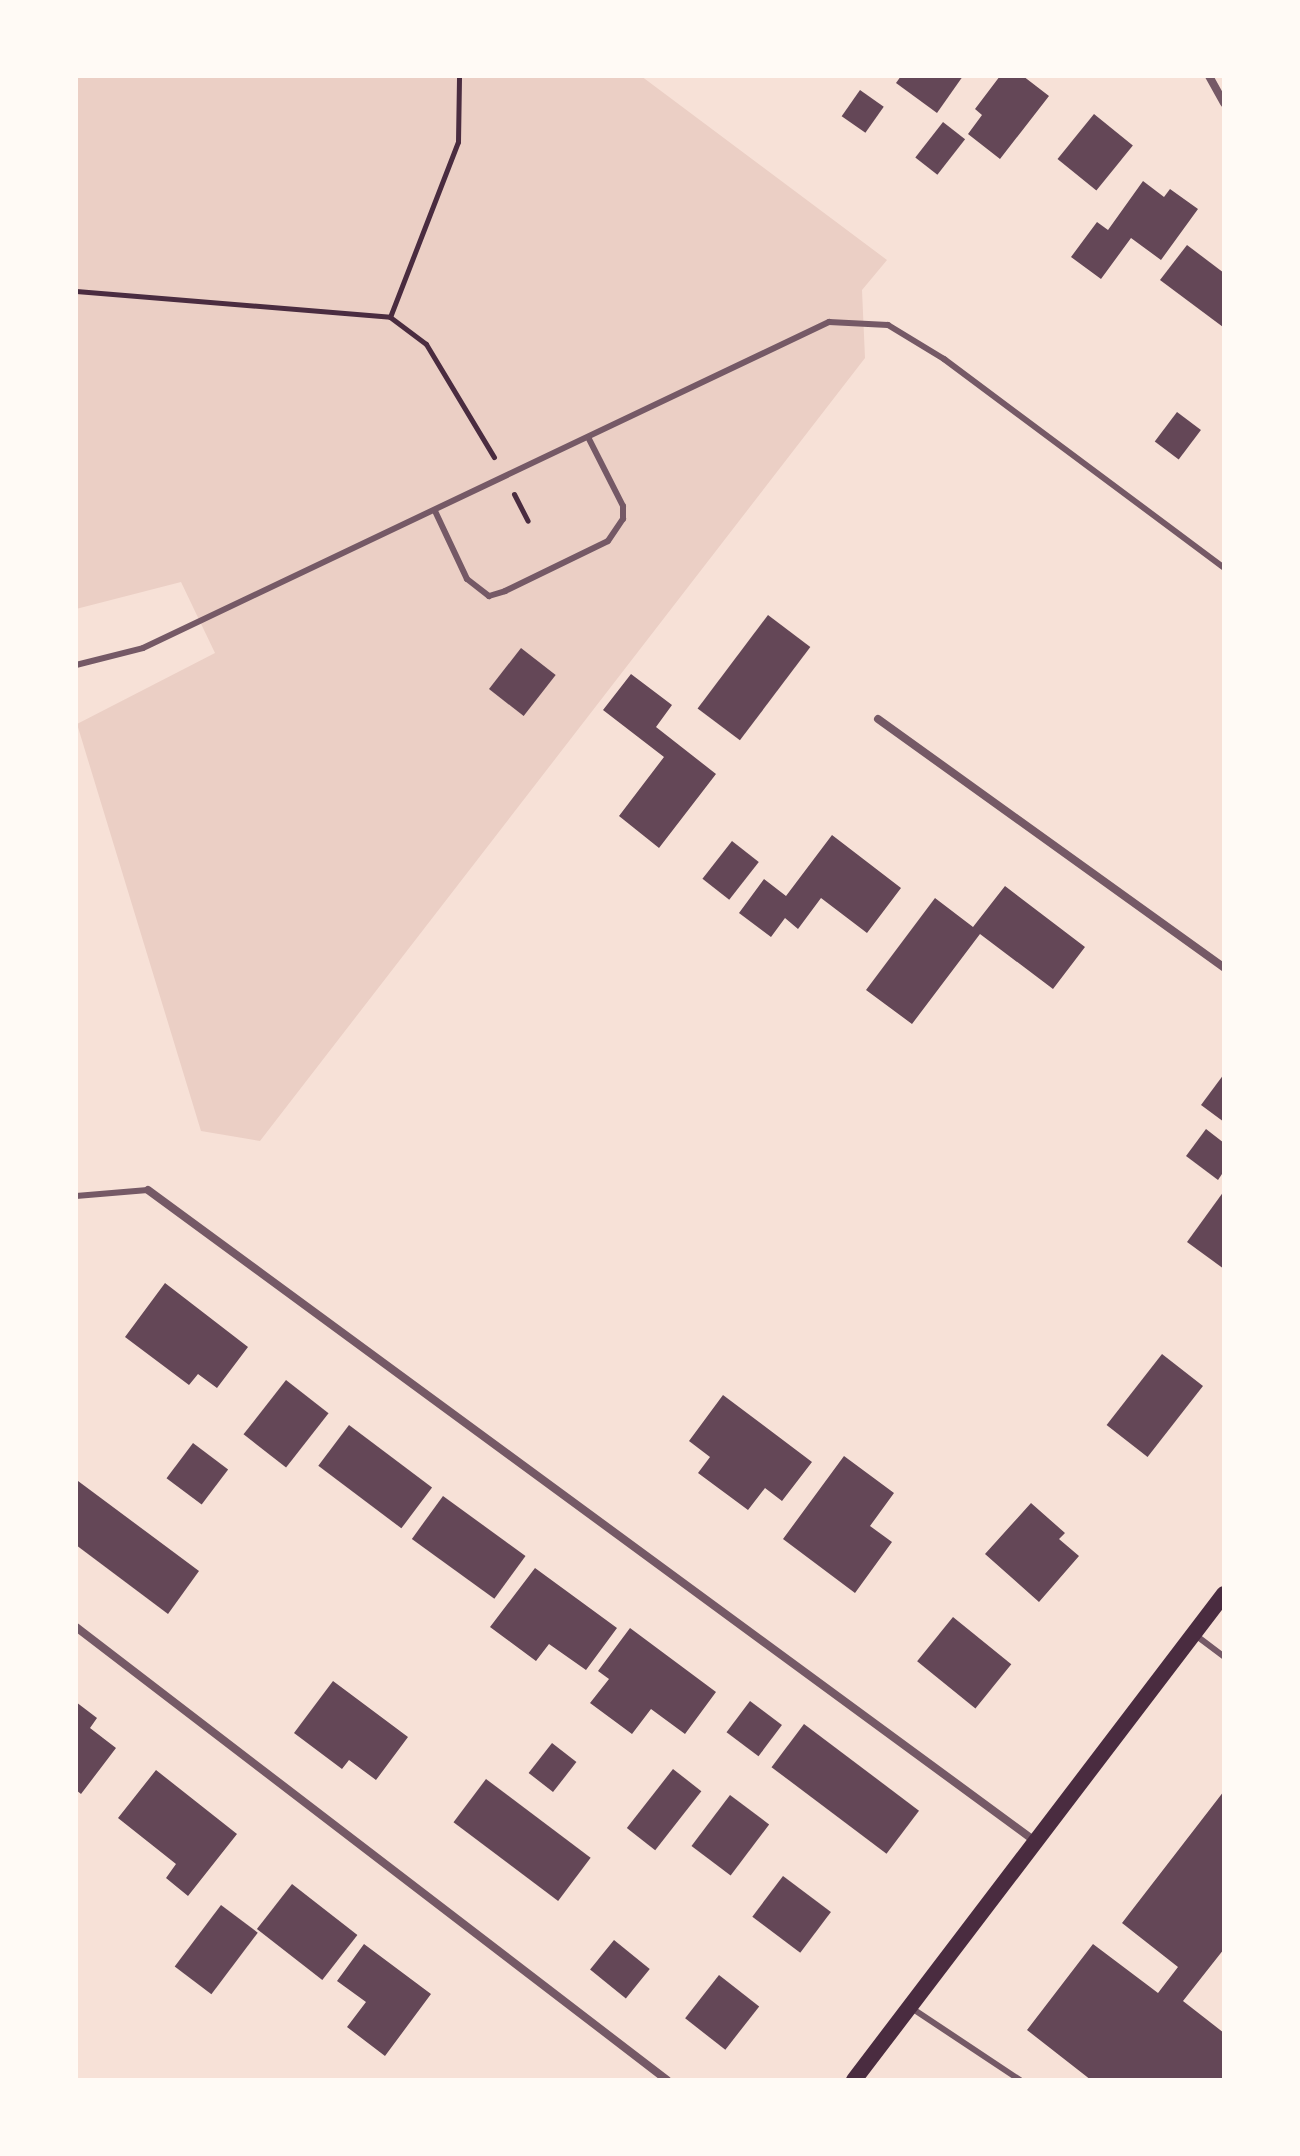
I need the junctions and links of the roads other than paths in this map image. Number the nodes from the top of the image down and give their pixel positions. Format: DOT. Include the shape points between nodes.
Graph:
graph roads {
  1 [pos="1209,76"];
  2 [pos="1224,103"];
  3 [pos="589,439"];
  4 [pos="435,511"];
  5 [pos="1224,568"];
  6 [pos="76,665"];
  7 [pos="878,719"];
  8 [pos="1224,968"];
  9 [pos="148,1190"];
  10 [pos="76,1196"];
  11 [pos="1224,1594"];
  12 [pos="76,1627"];
  13 [pos="1194,1634"];
  14 [pos="1224,1657"];
  15 [pos="1035,1842"];
  16 [pos="910,2007"];
  17 [pos="667,2080"];
  18 [pos="854,2080"];
  19 [pos="1020,2080"];
  1 -- 2 [label="street"];
  3 -- 4 [label="lane"];
  3 -- 4 [label="lane" via="623,506 623,519 608,541 505,591 489,596 467,579"];
  3 -- 5 [label="lane" via="829,322 888,325 944,359"];
  4 -- 6 [label="lane" via="143,648"];
  7 -- 8 [label="street"];
  9 -- 10 [label="lane"];
  9 -- 15 [label="street"];
  11 -- 13 [label="main road"];
  12 -- 17 [label="street"];
  13 -- 14 [label="lane"];
  13 -- 15 [label="main road"];
  15 -- 16 [label="main road"];
  16 -- 18 [label="main road"];
  16 -- 19 [label="lane"];
}
